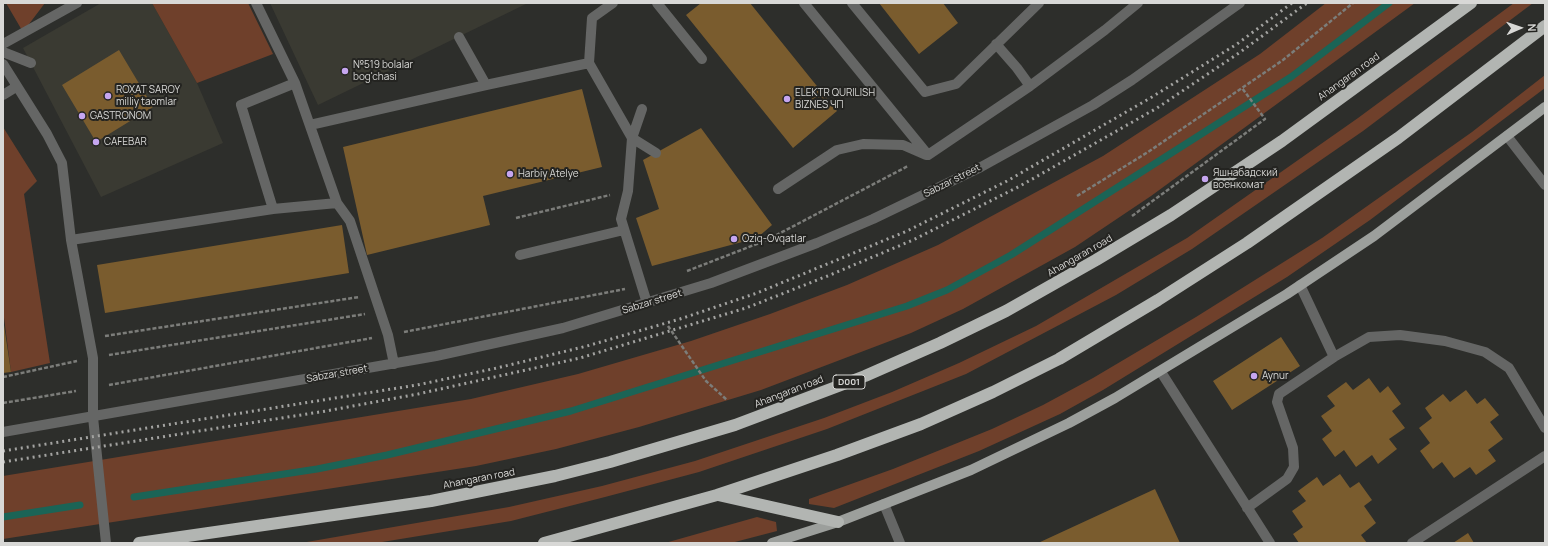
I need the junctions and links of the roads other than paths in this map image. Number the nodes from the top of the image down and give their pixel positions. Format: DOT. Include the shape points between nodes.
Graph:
graph roads {
  1 [pos="77,3"];
  2 [pos="256,3"];
  3 [pos="613,3"];
  4 [pos="657,3"];
  5 [pos="804,3"];
  6 [pos="852,3"];
  7 [pos="1039,3"];
  8 [pos="1138,3"];
  9 [pos="1240,3"];
  10 [pos="1471,3"];
  11 [pos="1545,26"];
  12 [pos="459,37"];
  13 [pos="3,44"];
  14 [pos="996,44"];
  15 [pos="3,52"];
  16 [pos="702,59"];
  17 [pos="31,63"];
  18 [pos="589,63"];
  19 [pos="3,64"];
  20 [pos="295,82"];
  21 [pos="486,84"];
  22 [pos="1030,86"];
  23 [pos="16,87"];
  24 [pos="3,95"];
  25 [pos="1545,107"];
  26 [pos="642,109"];
  27 [pos="310,125"];
  28 [pos="1507,136"];
  29 [pos="632,138"];
  30 [pos="656,153"];
  31 [pos="928,156"];
  32 [pos="1545,185"];
  33 [pos="778,189"];
  34 [pos="337,203"];
  35 [pos="272,209"];
  36 [pos="624,230"];
  37 [pos="71,240"];
  38 [pos="520,255"];
  39 [pos="1300,286"];
  40 [pos="647,303"];
  41 [pos="1334,357"];
  42 [pos="394,364"];
  43 [pos="1161,372"];
  44 [pos="93,417"];
  45 [pos="1545,428"];
  46 [pos="3,432"];
  47 [pos="1545,456"];
  48 [pos="717,495"];
  49 [pos="884,504"];
  50 [pos="1247,508"];
  51 [pos="838,522"];
  52 [pos="106,543"];
  53 [pos="139,543"];
  54 [pos="544,543"];
  55 [pos="772,543"];
  56 [pos="900,543"];
  57 [pos="1270,543"];
  58 [pos="1412,543"];
  1 -- 13 [label="street"];
  2 -- 20 [label="street"];
  3 -- 18 [label="street" via="592,18"];
  4 -- 16 [label="street"];
  5 -- 31 [label="street"];
  6 -- 14 [label="street" via="925,92 956,84"];
  7 -- 14 [label="street"];
  8 -- 22 [label="street"];
  9 -- 40 [label="street, Sabzar street" via="1093,106 929,193 817,243 711,283"];
  10 -- 53 [label="highway, Ahangaran road / D001" via="1282,140 1172,215 1006,311 865,376 735,425 555,476 431,501"];
  11 -- 48 [label="highway" via="1398,138 1247,243 1059,359 921,424"];
  12 -- 21 [label="street"];
  14 -- 22 [label="street"];
  15 -- 17 [label="street"];
  18 -- 21 [label="street"];
  18 -- 29 [label="street"];
  19 -- 23 [label="street"];
  20 -- 27 [label="street"];
  20 -- 35 [label="street" via="241,105"];
  21 -- 27 [label="street"];
  22 -- 31 [label="street"];
  23 -- 24 [label="street"];
  23 -- 37 [label="street" via="47,134 62,163"];
  25 -- 28 [label="main road"];
  26 -- 29 [label="street"];
  27 -- 34 [label="street"];
  28 -- 32 [label="street"];
  28 -- 39 [label="main road" via="1418,204"];
  29 -- 30 [label="street"];
  29 -- 36 [label="street" via="628,191 621,219"];
  31 -- 33 [label="street" via="903,145 863,144 837,150"];
  34 -- 35 [label="street"];
  34 -- 42 [label="street" via="350,221 381,312"];
  35 -- 37 [label="street"];
  36 -- 38 [label="street"];
  36 -- 40 [label="street"];
  37 -- 44 [label="street" via="93,358"];
  39 -- 41 [label="street"];
  39 -- 43 [label="main road"];
  40 -- 42 [label="street, Sabzar street" via="531,336"];
  41 -- 45 [label="street" via="1369,337 1400,334 1445,341 1485,352 1509,368"];
  41 -- 50 [label="street" via="1279,394 1277,402 1293,448 1294,467 1286,480"];
  42 -- 44 [label="street, Sabzar street"];
  43 -- 49 [label="main road" via="1020,447"];
  43 -- 50 [label="street"];
  44 -- 46 [label="street, Sabzar street"];
  44 -- 52 [label="street"];
  47 -- 58 [label="street"];
  48 -- 51 [label="highway"];
  48 -- 54 [label="highway"];
  49 -- 51 [label="main road"];
  49 -- 56 [label="street"];
  50 -- 57 [label="street"];
  51 -- 55 [label="main road"];
}
